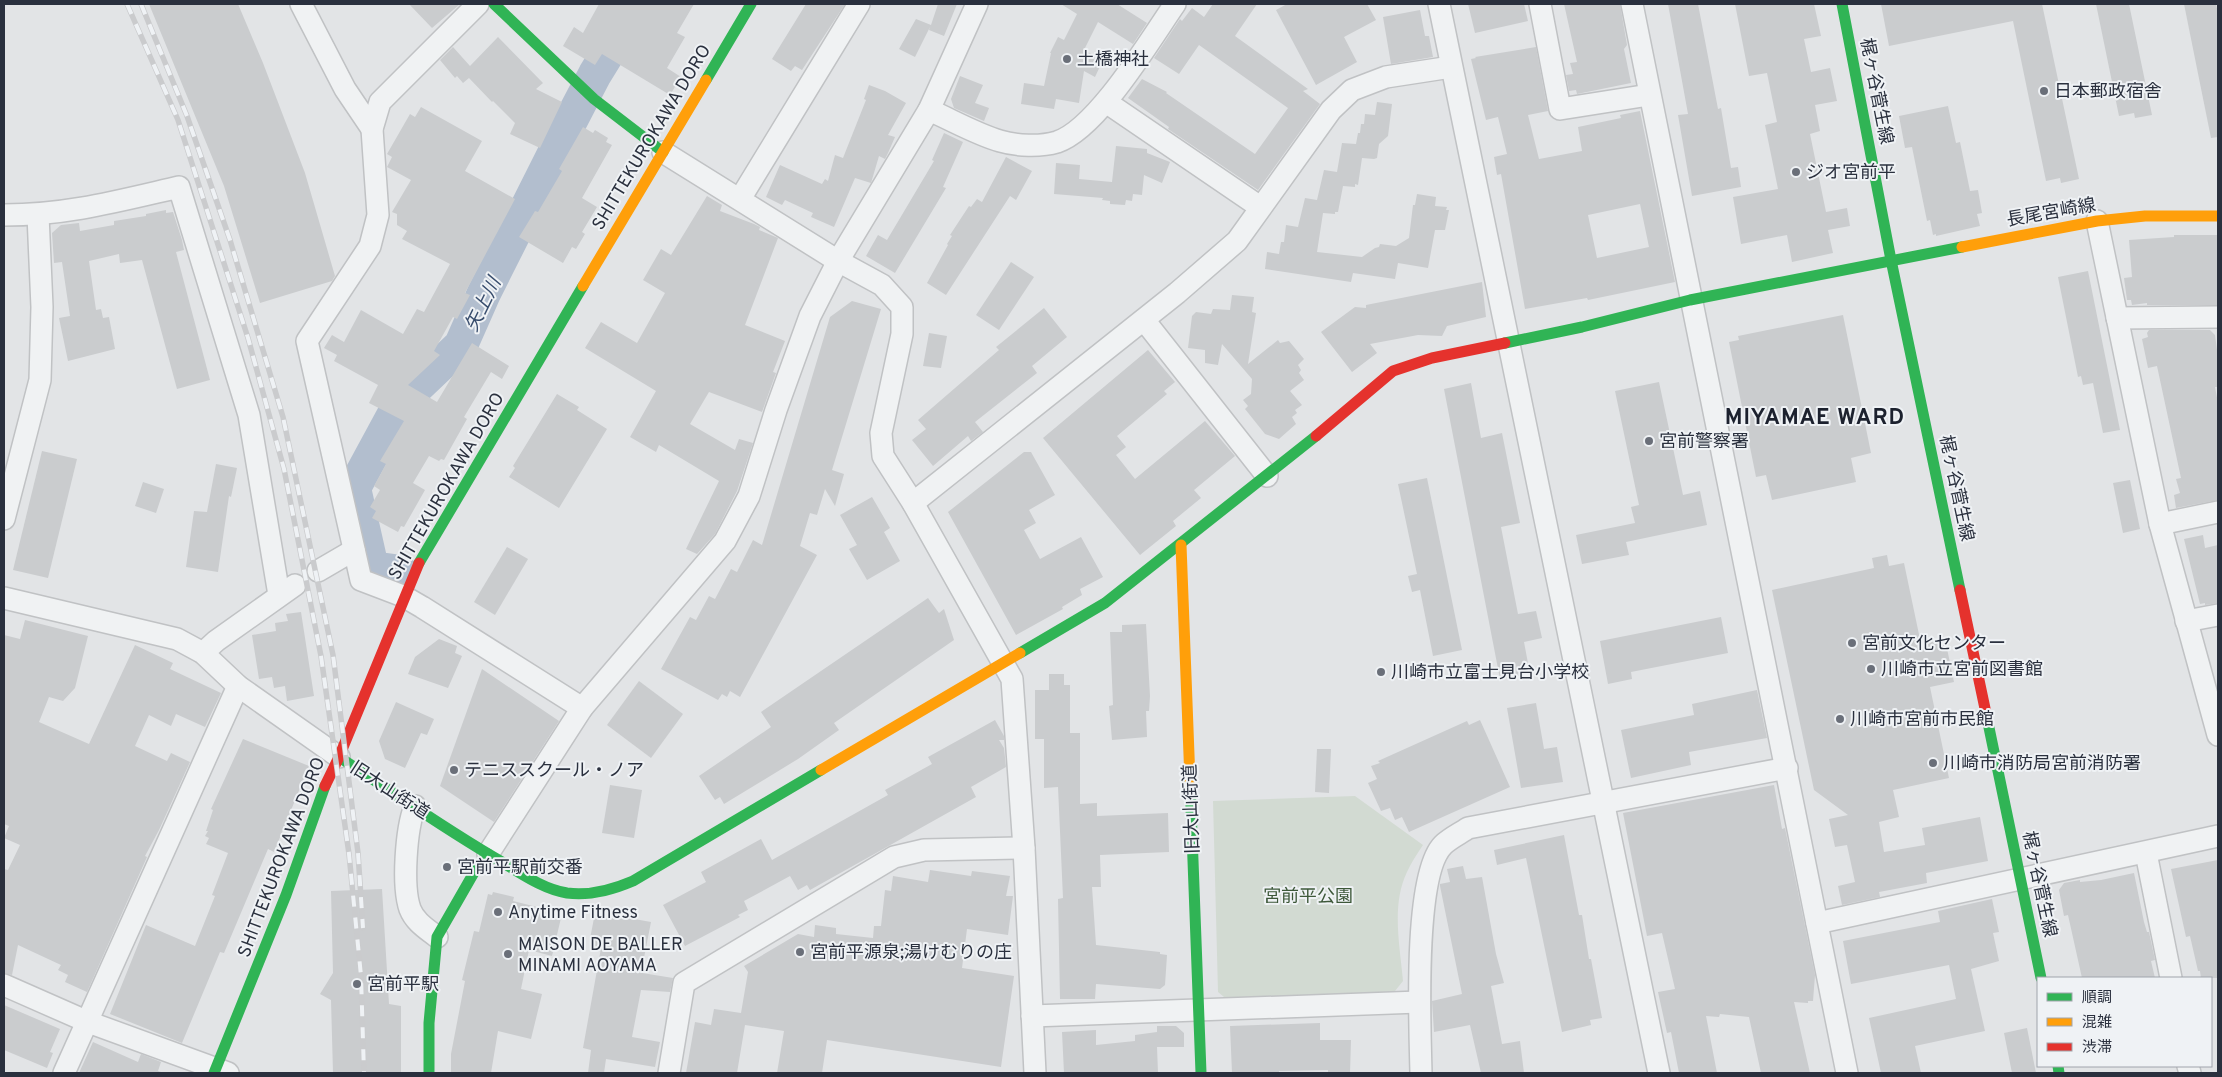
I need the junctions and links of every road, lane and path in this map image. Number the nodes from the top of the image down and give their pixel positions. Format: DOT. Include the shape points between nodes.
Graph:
graph roads {
  1 [pos="301,4"];
  2 [pos="478,4"];
  3 [pos="494,4"];
  4 [pos="751,4"];
  5 [pos="858,4"];
  6 [pos="977,4"];
  7 [pos="1176,4"];
  8 [pos="1439,4"];
  9 [pos="1540,4"];
  10 [pos="1632,4"];
  11 [pos="1842,4"];
  12 [pos="1451,67"];
  13 [pos="1650,95"];
  14 [pos="1106,102"];
  15 [pos="929,110"];
  16 [pos="372,129"];
  17 [pos="664,152"];
  18 [pos="740,199"];
  19 [pos="1260,208"];
  20 [pos="4,215"];
  21 [pos="38,215"];
  22 [pos="2218,216"];
  23 [pos="2097,220"];
  24 [pos="1891,260"];
  25 [pos="838,261"];
  26 [pos="1690,300"];
  27 [pos="2117,318"];
  28 [pos="1144,320"];
  29 [pos="2217,321"];
  30 [pos="1507,341"];
  31 [pos="1267,476"];
  32 [pos="913,503"];
  33 [pos="2218,512"];
  34 [pos="4,519"];
  35 [pos="2160,524"];
  36 [pos="1181,545"];
  37 [pos="354,550"];
  38 [pos="318,571"];
  39 [pos="404,596"];
  40 [pos="4,598"];
  41 [pos="2218,615"];
  42 [pos="2186,621"];
  43 [pos="203,653"];
  44 [pos="1003,664"];
  45 [pos="238,686"];
  46 [pos="582,708"];
  47 [pos="2218,735"];
  48 [pos="339,757"];
  49 [pos="1787,768"];
  50 [pos="1603,801"];
  51 [pos="415,806"];
  52 [pos="2218,836"];
  53 [pos="1024,848"];
  54 [pos="2146,853"];
  55 [pos="488,854"];
  56 [pos="2021,878"];
  57 [pos="1817,923"];
  58 [pos="437,937"];
  59 [pos="2041,977"];
  60 [pos="2171,977"];
  61 [pos="4,985"];
  62 [pos="1420,1002"];
  63 [pos="1198,1010"];
  64 [pos="1032,1016"];
  65 [pos="88,1022"];
  66 [pos="219,1072"];
  67 [pos="64,1073"];
  68 [pos="429,1073"];
  69 [pos="669,1073"];
  70 [pos="1035,1073"];
  71 [pos="1202,1073"];
  72 [pos="1421,1073"];
  73 [pos="1659,1073"];
  74 [pos="1847,1073"];
  1 -- 16 [label="street" via="345,89"];
  2 -- 16 [label="street" via="380,102"];
  3 -- 17 [label="street" via="594,99"];
  4 -- 17 [label="street, SHITTEKUROKAWA DORO"];
  5 -- 18 [label="street"];
  6 -- 15 [label="street"];
  7 -- 14 [label="street"];
  8 -- 12 [label="street"];
  9 -- 13 [label="street" via="1560,109"];
  10 -- 13 [label="street"];
  11 -- 24 [label="street, 梶ヶ谷菅生線"];
  12 -- 19 [label="street" via="1386,77 1352,90 1331,110"];
  12 -- 30 [label="street"];
  13 -- 26 [label="street"];
  14 -- 15 [label="street" via="1084,126 1057,142 1030,145 1000,141"];
  14 -- 19 [label="street"];
  15 -- 25 [label="street"];
  16 -- 37 [label="street" via="378,215 370,246 307,341"];
  17 -- 18 [label="street"];
  17 -- 39 [label="street, SHITTEKUROKAWA DORO" via="462,488 421,559"];
  18 -- 25 [label="street"];
  19 -- 28 [label="street" via="1237,241"];
  20 -- 21 [label="street"];
  21 -- 34 [label="street" via="42,307 40,380"];
  21 -- 43 [label="street" via="80,210 179,187 249,416 287,590"];
  22 -- 23 [label="street, 長尾宮崎線"];
  23 -- 24 [label="street, 長尾宮崎線"];
  23 -- 27 [label="street"];
  24 -- 26 [label="street, 長尾宮崎線"];
  24 -- 56 [label="street, 梶ヶ谷菅生線"];
  25 -- 32 [label="street" via="882,285 902,307 902,334 881,433 883,456"];
  25 -- 46 [label="street" via="810,316 749,496 725,541"];
  26 -- 30 [label="street, 長尾宮崎線" via="1582,327"];
  26 -- 49 [label="street"];
  27 -- 29 [label="street"];
  27 -- 35 [label="street"];
  28 -- 31 [label="street"];
  28 -- 32 [label="street"];
  30 -- 31 [label="street, 長尾宮崎線" via="1432,358 1393,371"];
  30 -- 50 [label="street"];
  31 -- 36 [label="street, 長尾宮崎線"];
  32 -- 44 [label="street"];
  33 -- 35 [label="street"];
  35 -- 42 [label="street"];
  36 -- 44 [label="street, 旧大山街道" via="1105,603"];
  36 -- 63 [label="street, 旧大山街道"];
  37 -- 38 [label="street"];
  37 -- 39 [label="street" via="361,580"];
  39 -- 46 [label="street"];
  39 -- 48 [label="street, SHITTEKUROKAWA DORO"];
  40 -- 43 [label="street, 旧大山街道" via="177,639"];
  41 -- 42 [label="street"];
  42 -- 47 [label="street"];
  43 -- 45 [label="street, 旧大山街道"];
  44 -- 53 [label="street" via="1012,679"];
  44 -- 55 [label="street, 旧大山街道" via="634,881 612,890 589,894 565,893 533,880"];
  45 -- 48 [label="street, 旧大山街道"];
  45 -- 65 [label="street"];
  46 -- 55 [label="street"];
  48 -- 51 [label="street, 旧大山街道"];
  48 -- 66 [label="street, SHITTEKUROKAWA DORO" via="329,774"];
  49 -- 50 [label="street"];
  49 -- 57 [label="street"];
  50 -- 62 [label="street" via="1468,828 1442,845 1431,869 1422,912"];
  50 -- 73 [label="street"];
  51 -- 55 [label="street, 旧大山街道"];
  51 -- 58 [label="street" via="409,823 406,857 410,909 419,922"];
  52 -- 54 [label="street"];
  53 -- 64 [label="street"];
  53 -- 69 [label="street" via="924,850 894,857 684,983"];
  54 -- 56 [label="street"];
  54 -- 60 [label="street"];
  55 -- 58 [label="street"];
  56 -- 57 [label="street"];
  56 -- 59 [label="street, 梶ヶ谷菅生線"];
  57 -- 74 [label="street"];
  58 -- 68 [label="street" via="429,1023"];
  61 -- 65 [label="street"];
  62 -- 63 [label="street"];
  62 -- 72 [label="street"];
  63 -- 64 [label="street"];
  63 -- 71 [label="street, 旧大山街道"];
  64 -- 70 [label="street"];
  65 -- 66 [label="street"];
  65 -- 67 [label="street"];
}
